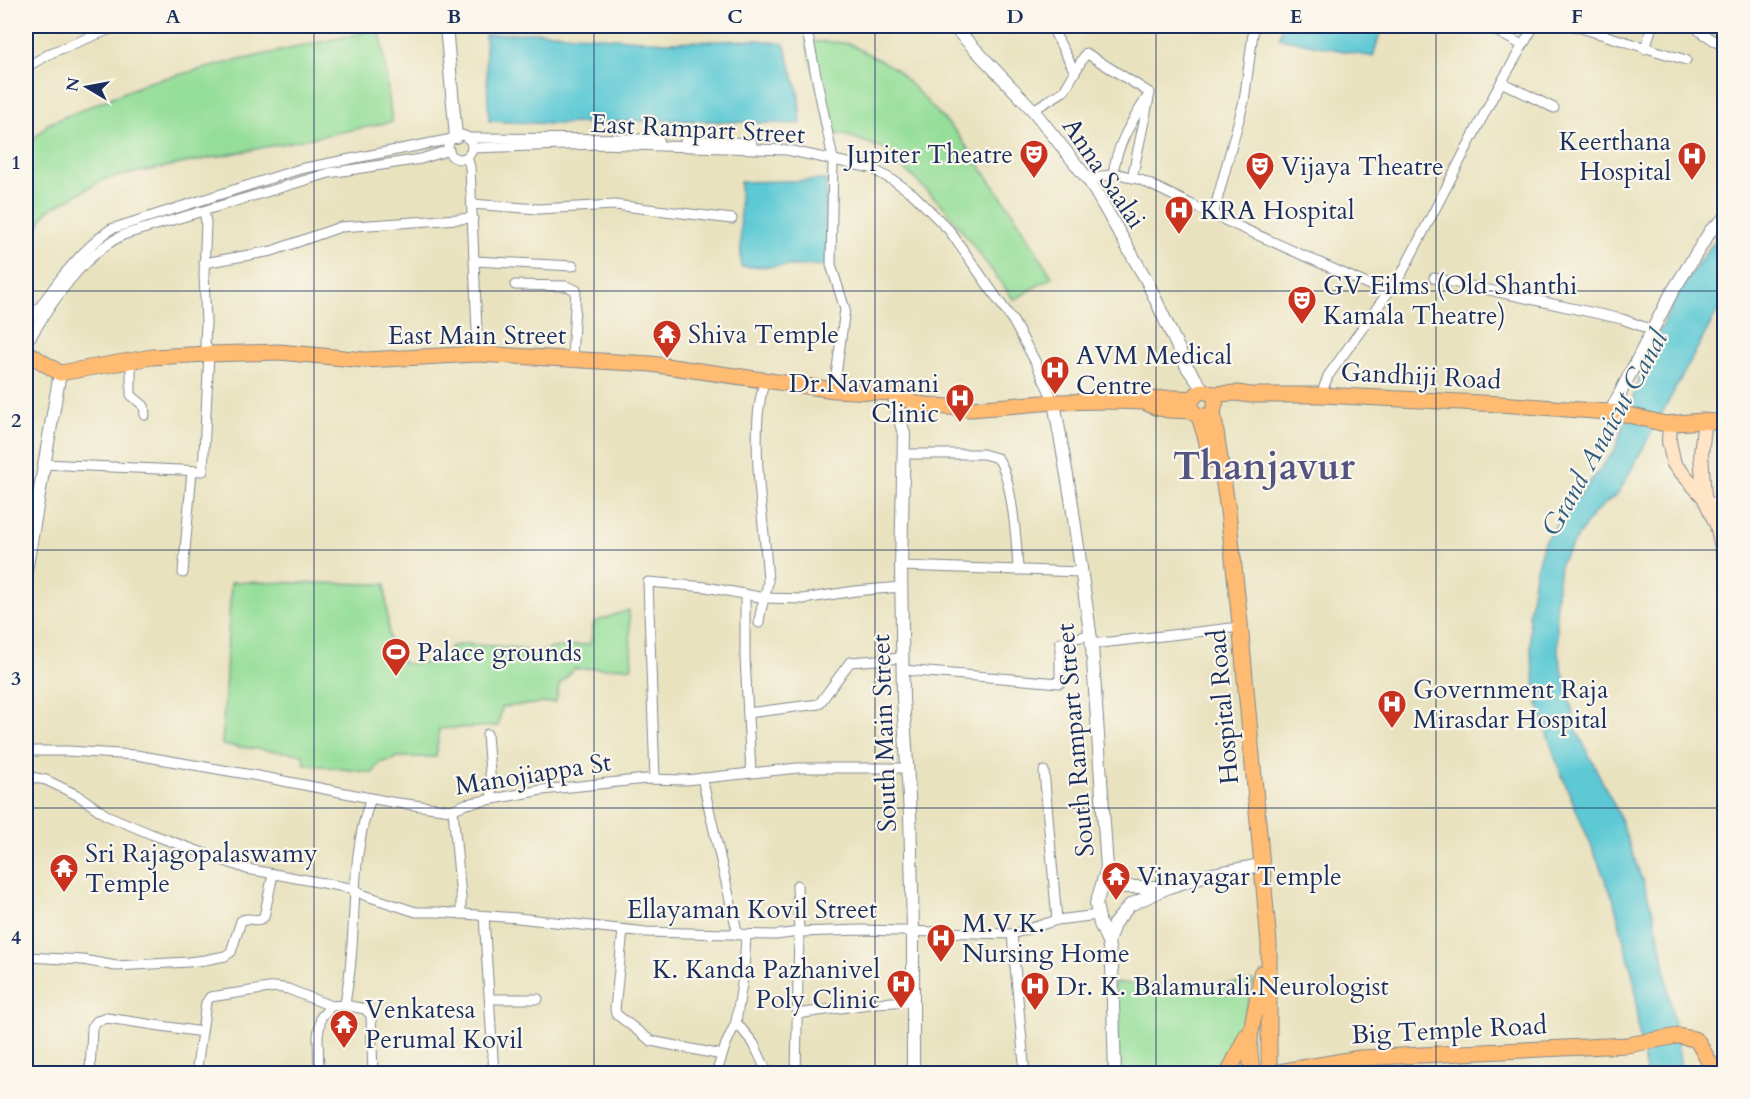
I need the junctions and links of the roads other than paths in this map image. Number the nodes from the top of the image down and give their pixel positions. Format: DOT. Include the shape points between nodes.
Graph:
graph roads {
  1 [pos="118,26"];
  2 [pos="446,26"];
  3 [pos="806,26"];
  4 [pos="953,26"];
  5 [pos="1051,26"];
  6 [pos="1254,26"];
  7 [pos="1487,26"];
  8 [pos="1534,26"];
  9 [pos="1574,26"];
  10 [pos="1652,26"];
  11 [pos="1699,26"];
  12 [pos="1522,45"];
  13 [pos="1725,46"];
  14 [pos="1646,49"];
  15 [pos="1686,60"];
  16 [pos="26,68"];
  17 [pos="1075,72"];
  18 [pos="1501,82"];
  19 [pos="1150,93"];
  20 [pos="1554,108"];
  21 [pos="1033,110"];
  22 [pos="458,138"];
  23 [pos="472,148"];
  24 [pos="449,150"];
  25 [pos="787,150"];
  26 [pos="466,157"];
  27 [pos="833,159"];
  28 [pos="1113,175"];
  29 [pos="1132,178"];
  30 [pos="1090,182"];
  31 [pos="472,204"];
  32 [pos="204,211"];
  33 [pos="1213,215"];
  34 [pos="473,218"];
  35 [pos="732,219"];
  36 [pos="1725,219"];
  37 [pos="475,261"];
  38 [pos="204,263"];
  39 [pos="573,266"];
  40 [pos="1434,278"];
  41 [pos="515,285"];
  42 [pos="1387,293"];
  43 [pos="26,327"];
  44 [pos="1652,330"];
  45 [pos="26,341"];
  46 [pos="26,352"];
  47 [pos="209,354"];
  48 [pos="478,354"];
  49 [pos="572,358"];
  50 [pos="131,362"];
  51 [pos="60,373"];
  52 [pos="764,380"];
  53 [pos="834,390"];
  54 [pos="893,393"];
  55 [pos="1321,395"];
  56 [pos="1054,402"];
  57 [pos="1203,404"];
  58 [pos="1618,414"];
  59 [pos="145,415"];
  60 [pos="1712,422"];
  61 [pos="1666,428"];
  62 [pos="904,454"];
  63 [pos="43,464"];
  64 [pos="192,471"];
  65 [pos="1705,500"];
  66 [pos="1725,501"];
  67 [pos="29,529"];
  68 [pos="1725,556"];
  69 [pos="901,566"];
  70 [pos="1018,570"];
  71 [pos="26,571"];
  72 [pos="1081,572"];
  73 [pos="183,573"];
  74 [pos="902,587"];
  75 [pos="745,594"];
  76 [pos="765,598"];
  77 [pos="759,622"];
  78 [pos="1232,628"];
  79 [pos="1091,639"];
  80 [pos="903,664"];
  81 [pos="748,713"];
  82 [pos="487,734"];
  83 [pos="26,751"];
  84 [pos="907,768"];
  85 [pos="1044,771"];
  86 [pos="751,773"];
  87 [pos="26,776"];
  88 [pos="702,778"];
  89 [pos="655,779"];
  90 [pos="371,798"];
  91 [pos="492,800"];
  92 [pos="453,810"];
  93 [pos="1257,866"];
  94 [pos="1107,868"];
  95 [pos="273,874"];
  96 [pos="797,885"];
  97 [pos="1169,887"];
  98 [pos="350,889"];
  99 [pos="464,914"];
  100 [pos="1098,915"];
  101 [pos="484,916"];
  102 [pos="1057,920"];
  103 [pos="623,930"];
  104 [pos="913,931"];
  105 [pos="799,932"];
  106 [pos="1012,934"];
  107 [pos="742,935"];
  108 [pos="1108,942"];
  109 [pos="26,957"];
  110 [pos="490,999"];
  111 [pos="538,999"];
  112 [pos="912,1001"];
  113 [pos="345,1005"];
  114 [pos="331,1006"];
  115 [pos="797,1014"];
  116 [pos="736,1022"];
  117 [pos="1268,1025"];
  118 [pos="1250,1026"];
  119 [pos="202,1032"];
  120 [pos="1683,1037"];
  121 [pos="722,1055"];
  122 [pos="1311,1065"];
  123 [pos="1268,1073"];
  124 [pos="90,1074"];
  125 [pos="196,1074"];
  126 [pos="320,1074"];
  127 [pos="373,1074"];
  128 [pos="494,1074"];
  129 [pos="716,1074"];
  130 [pos="795,1074"];
  131 [pos="913,1074"];
  132 [pos="1025,1074"];
  133 [pos="1115,1074"];
  134 [pos="1228,1074"];
  135 [pos="1253,1074"];
  136 [pos="1706,1074"];
  137 [pos="1716,1074"];
  1 -- 16 [label="street" via="53,52"];
  2 -- 22 [label="street"];
  3 -- 27 [label="street"];
  4 -- 21 [label="street, Anna Saalai"];
  5 -- 17 [label="street"];
  6 -- 33 [label="street" via="1244,101"];
  7 -- 12 [label="street"];
  8 -- 12 [label="street"];
  9 -- 14 [label="street"];
  10 -- 14 [label="street"];
  11 -- 13 [label="street" via="1698,30"];
  12 -- 18 [label="street"];
  14 -- 15 [label="street"];
  17 -- 19 [label="street" via="1086,53"];
  17 -- 21 [label="street" via="1064,91"];
  18 -- 20 [label="street"];
  18 -- 42 [label="street" via="1402,273"];
  19 -- 28 [label="street" via="1126,129"];
  19 -- 29 [label="street"];
  21 -- 30 [label="street, Anna Saalai"];
  22 -- 23 [label="street"];
  22 -- 24 [label="street"];
  22 -- 25 [label="street" via="733,141"];
  22 -- 43 [label="street" via="300,169 111,229 68,268"];
  23 -- 25 [label="street, East Rampart Street" via="600,144"];
  23 -- 26 [label="street"];
  24 -- 26 [label="street" via="456,158"];
  24 -- 32 [label="street" via="421,159 329,173"];
  25 -- 27 [label="street, East Rampart Street"];
  26 -- 31 [label="street"];
  27 -- 53 [label="street" via="831,265 845,315"];
  27 -- 56 [label="street, East Rampart Street" via="871,168 896,182 949,230 1013,321"];
  28 -- 29 [label="street"];
  28 -- 30 [label="street"];
  29 -- 33 [label="street"];
  30 -- 57 [label="street, Anna Saalai" via="1147,280"];
  31 -- 34 [label="street"];
  31 -- 35 [label="street" via="533,209 615,205"];
  32 -- 38 [label="street"];
  32 -- 45 [label="street" via="112,240 61,291"];
  33 -- 42 [label="street"];
  34 -- 37 [label="street"];
  34 -- 38 [label="street" via="340,227 272,251"];
  36 -- 44 [label="street" via="1711,230"];
  37 -- 39 [label="street"];
  37 -- 48 [label="street"];
  38 -- 47 [label="street" via="205,343"];
  40 -- 44 [label="street" via="1622,319"];
  41 -- 49 [label="street" via="566,286 576,290"];
  42 -- 55 [label="street" via="1328,376"];
  44 -- 58 [label="street"];
  46 -- 51 [label="main road"];
  47 -- 48 [label="main road, East Main Street" via="279,352 365,360"];
  47 -- 50 [label="main road, East Main Street"];
  47 -- 64 [label="street" via="203,471"];
  48 -- 49 [label="main road, East Main Street"];
  49 -- 52 [label="main road, East Main Street" via="651,364"];
  50 -- 51 [label="main road, East Main Street"];
  50 -- 59 [label="street" via="131,395 144,406"];
  51 -- 63 [label="street"];
  52 -- 53 [label="main road, East Main Street"];
  52 -- 76 [label="street" via="758,440 768,582"];
  53 -- 54 [label="main road, East Main Street"];
  54 -- 56 [label="main road, East Main Street" via="917,404 972,409"];
  54 -- 62 [label="street, South Main Street" via="904,434"];
  55 -- 57 [label="main road, Gandhiji Road" via="1250,395 1239,402"];
  55 -- 58 [label="main road, Gandhiji Road"];
  56 -- 57 [label="main road, East Main Street" via="1144,402 1168,410"];
  56 -- 72 [label="street, South Rampart Street"];
  57 -- 78 [label="main road, Hospital Road"];
  57 -- 93 [label="main road, Hospital Road" via="1228,511"];
  58 -- 61 [label="main road, Gandhiji Road"];
  60 -- 61 [label="main road"];
  60 -- 65 [label="main road" via="1701,454"];
  61 -- 65 [label="main road" via="1674,464"];
  62 -- 69 [label="street, South Main Street"];
  62 -- 70 [label="street" via="983,454 997,458 1003,467 1013,510"];
  63 -- 64 [label="street"];
  63 -- 67 [label="street"];
  64 -- 73 [label="street"];
  65 -- 66 [label="street"];
  65 -- 68 [label="main road"];
  67 -- 71 [label="street"];
  69 -- 70 [label="street"];
  69 -- 74 [label="street, South Main Street"];
  70 -- 72 [label="street"];
  72 -- 79 [label="street, South Rampart Street"];
  74 -- 76 [label="street" via="803,599"];
  74 -- 80 [label="street, South Main Street"];
  75 -- 76 [label="street"];
  75 -- 81 [label="street"];
  75 -- 89 [label="street" via="648,582"];
  76 -- 77 [label="street"];
  78 -- 79 [label="street"];
  78 -- 93 [label="main road, Hospital Road"];
  79 -- 80 [label="street" via="1060,643 1060,683"];
  79 -- 94 [label="street, South Rampart Street"];
  80 -- 81 [label="street" via="850,662 819,704"];
  80 -- 84 [label="street, South Main Street"];
  81 -- 86 [label="street"];
  82 -- 91 [label="street"];
  83 -- 90 [label="street, Manojiappa St" via="136,755"];
  84 -- 86 [label="street, Manojiappa St" via="798,768"];
  84 -- 104 [label="street, South Main Street"];
  85 -- 102 [label="street"];
  86 -- 88 [label="street, Manojiappa St"];
  87 -- 95 [label="street, Ellayaman Kovil Street" via="46,780 106,815 151,834"];
  88 -- 89 [label="street, Manojiappa St"];
  88 -- 107 [label="street"];
  89 -- 91 [label="street, Manojiappa St" via="542,790"];
  90 -- 92 [label="street, Manojiappa St"];
  90 -- 98 [label="street"];
  91 -- 92 [label="street, Manojiappa St"];
  92 -- 99 [label="street"];
  93 -- 97 [label="street"];
  93 -- 117 [label="main road, Hospital Road" via="1270,954"];
  93 -- 118 [label="main road, Hospital Road" via="1260,977"];
  94 -- 97 [label="street" via="1114,884"];
  94 -- 100 [label="street, South Rampart Street" via="1096,904"];
  95 -- 98 [label="street, Ellayaman Kovil Street"];
  95 -- 109 [label="street" via="264,917 241,921 233,949 225,956 116,966"];
  96 -- 105 [label="street"];
  97 -- 108 [label="street" via="1130,905 1113,924"];
  98 -- 99 [label="street, Ellayaman Kovil Street" via="416,912"];
  98 -- 113 [label="street" via="351,959"];
  99 -- 101 [label="street, Ellayaman Kovil Street"];
  100 -- 102 [label="street, Ellayaman Kovil Street"];
  100 -- 108 [label="street, South Rampart Street"];
  101 -- 103 [label="street, Ellayaman Kovil Street"];
  101 -- 110 [label="street"];
  102 -- 106 [label="street, Ellayaman Kovil Street"];
  103 -- 107 [label="street, Ellayaman Kovil Street"];
  103 -- 121 [label="street" via="616,1014 651,1041"];
  104 -- 105 [label="street, Ellayaman Kovil Street"];
  104 -- 106 [label="street, Ellayaman Kovil Street"];
  104 -- 112 [label="street, South Main Street"];
  105 -- 107 [label="street, Ellayaman Kovil Street"];
  105 -- 115 [label="street"];
  106 -- 132 [label="street"];
  107 -- 116 [label="street" via="744,971"];
  108 -- 133 [label="street, South Rampart Street"];
  110 -- 111 [label="street"];
  110 -- 128 [label="street"];
  112 -- 115 [label="street"];
  112 -- 131 [label="street, South Main Street"];
  113 -- 114 [label="street"];
  113 -- 127 [label="street" via="365,1009 371,1015"];
  114 -- 119 [label="street" via="276,987 210,997"];
  114 -- 126 [label="street" via="321,1017"];
  115 -- 130 [label="street"];
  116 -- 121 [label="street"];
  116 -- 130 [label="street" via="754,1044 767,1072"];
  117 -- 122 [label="main road" via="1273,1047 1283,1061"];
  117 -- 123 [label="main road, Hospital Road"];
  118 -- 134 [label="main road"];
  118 -- 135 [label="main road"];
  119 -- 124 [label="street" via="107,1018 97,1021 93,1027"];
  119 -- 125 [label="street"];
  120 -- 122 [label="main road, Big Temple Road" via="1634,1044 1360,1058"];
  120 -- 136 [label="main road"];
  120 -- 137 [label="main road" via="1694,1039 1703,1048"];
  121 -- 129 [label="street"];
  122 -- 123 [label="main road, Big Temple Road"];
}
